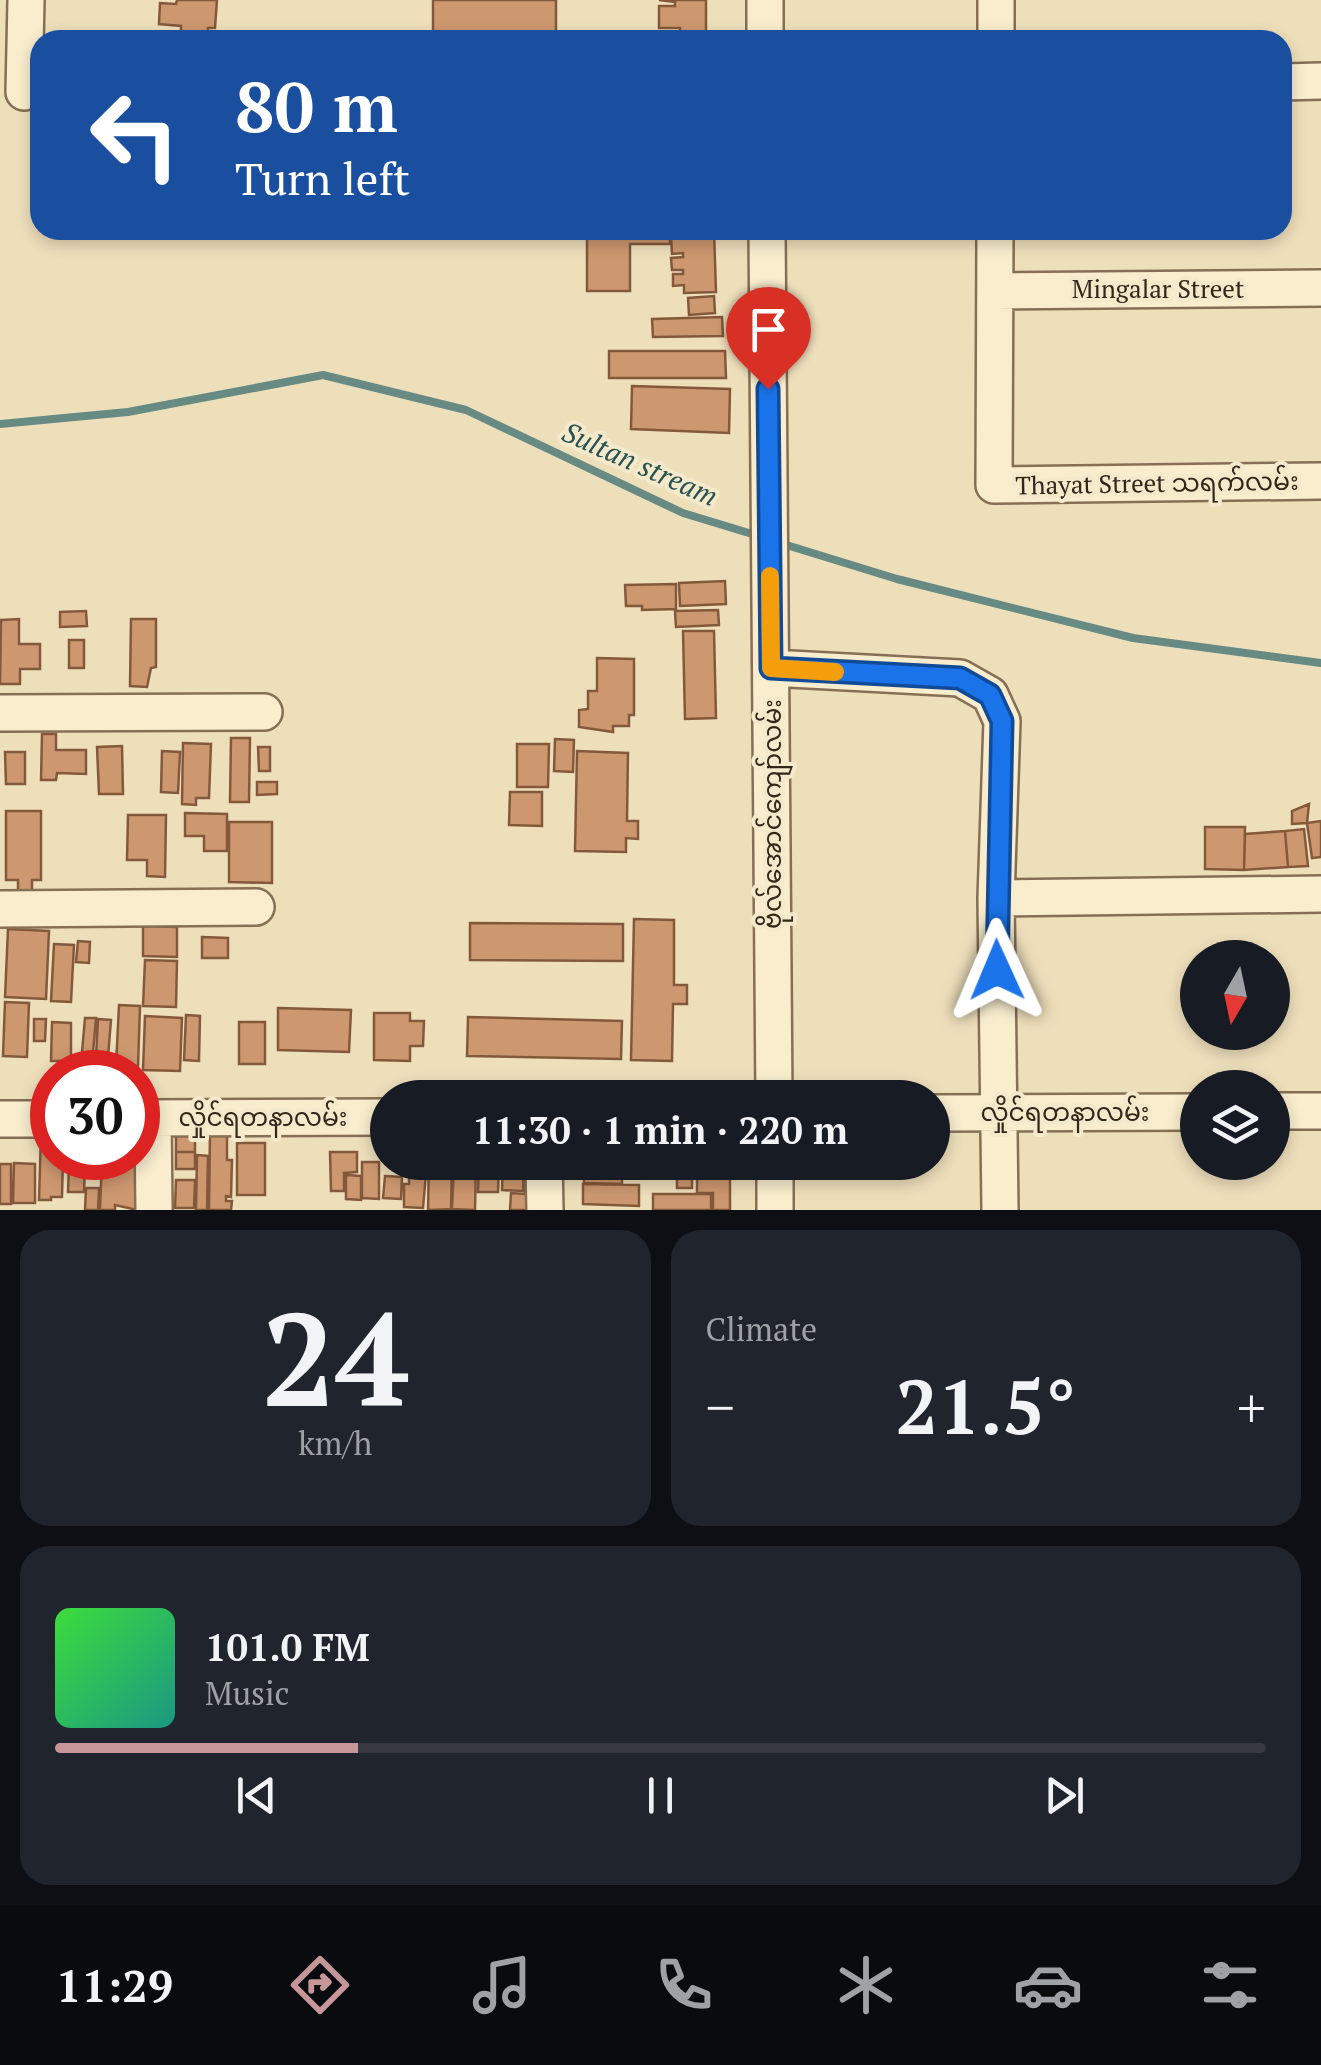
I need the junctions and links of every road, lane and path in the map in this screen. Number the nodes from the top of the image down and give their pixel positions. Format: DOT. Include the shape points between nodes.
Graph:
graph roads {
  1 [pos="26,0"];
  2 [pos="765,0"];
  3 [pos="996,0"];
  4 [pos="765,30"];
  5 [pos="996,30"];
  6 [pos="1321,81"];
  7 [pos="1292,82"];
  8 [pos="21,92"];
  9 [pos="767,240"];
  10 [pos="995,240"];
  11 [pos="1321,288"];
  12 [pos="995,291"];
  13 [pos="1321,482"];
  14 [pos="771,668"];
  15 [pos="0,712"];
  16 [pos="264,712"];
  17 [pos="1321,894"];
  18 [pos="996,898"];
  19 [pos="256,907"];
  20 [pos="0,908"];
  21 [pos="774,1080"];
  22 [pos="1290,1111"];
  23 [pos="1321,1111"];
  24 [pos="1180,1112"];
  25 [pos="950,1113"];
  26 [pos="999,1113"];
  27 [pos="370,1117"];
  28 [pos="160,1118"];
  29 [pos="0,1119"];
  30 [pos="30,1119"];
  31 [pos="151,1180"];
  32 [pos="544,1180"];
  33 [pos="774,1180"];
  34 [pos="154,1210"];
  35 [pos="545,1210"];
  36 [pos="775,1210"];
  37 [pos="1000,1210"];
  1 -- 8 [label="street"];
  2 -- 4 [label="street"];
  3 -- 5 [label="street"];
  6 -- 7 [label="street"];
  9 -- 14 [label="street, ဗိုလ်အောင်ကျော်လမ်း"];
  10 -- 12 [label="street"];
  11 -- 12 [label="street, Mingalar Street"];
  12 -- 13 [label="street, Thayat Street သရက်လမ်း" via="994,485"];
  14 -- 18 [label="street" via="960,678 990,695 1002,721"];
  14 -- 21 [label="street, ဗိုလ်အောင်ကျော်လမ်း"];
  15 -- 16 [label="street"];
  17 -- 18 [label="street"];
  18 -- 26 [label="street"];
  19 -- 20 [label="street"];
  22 -- 23 [label="street"];
  24 -- 26 [label="street, လှိုင်ရတနာလမ်း"];
  25 -- 26 [label="street, လှိုင်ရတနာလမ်း"];
  26 -- 37 [label="street"];
  27 -- 28 [label="street, လှိုင်ရတနာလမ်း"];
  29 -- 30 [label="street"];
  31 -- 34 [label="street"];
  32 -- 35 [label="street"];
  33 -- 36 [label="street"];
}
